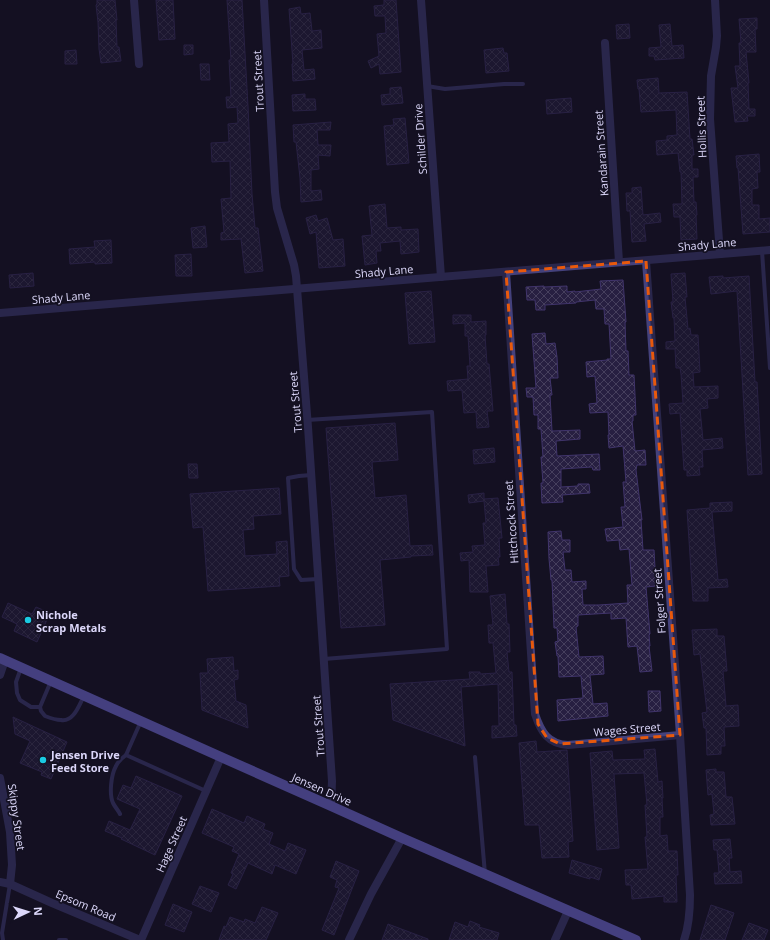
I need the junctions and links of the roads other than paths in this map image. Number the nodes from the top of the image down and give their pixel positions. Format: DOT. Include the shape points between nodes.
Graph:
graph roads {
  1 [pos="134,0"];
  2 [pos="264,0"];
  3 [pos="421,0"];
  4 [pos="715,0"];
  5 [pos="604,43"];
  6 [pos="139,64"];
  7 [pos="524,84"];
  8 [pos="427,86"];
  9 [pos="766,251"];
  10 [pos="720,254"];
  11 [pos="646,261"];
  12 [pos="619,262"];
  13 [pos="506,272"];
  14 [pos="441,277"];
  15 [pos="296,289"];
  16 [pos="0,313"];
  17 [pos="770,368"];
  18 [pos="307,420"];
  19 [pos="311,475"];
  20 [pos="318,579"];
  21 [pos="3,659"];
  22 [pos="324,659"];
  23 [pos="21,667"];
  24 [pos="0,675"];
  25 [pos="51,681"];
  26 [pos="84,696"];
  27 [pos="40,707"];
  28 [pos="141,721"];
  29 [pos="680,735"];
  30 [pos="575,744"];
  31 [pos="126,755"];
  32 [pos="221,757"];
  33 [pos="475,757"];
  34 [pos="0,778"];
  35 [pos="206,791"];
  36 [pos="332,806"];
  37 [pos="120,814"];
  38 [pos="402,838"];
  39 [pos="486,874"];
  40 [pos="0,882"];
  41 [pos="10,884"];
  42 [pos="568,911"];
  43 [pos="3,940"];
  44 [pos="59,940"];
  45 [pos="66,940"];
  46 [pos="141,940"];
  47 [pos="348,940"];
  48 [pos="555,940"];
  49 [pos="636,940"];
  50 [pos="684,940"];
  1 -- 6 [label="street"];
  2 -- 15 [label="street, Trout Street" via="275,192 277,208 294,265"];
  3 -- 8 [label="street, Schilder Drive"];
  4 -- 10 [label="street, Hollis Street" via="717,36 711,76 710,119"];
  5 -- 12 [label="street, Kandarain Street"];
  7 -- 8 [label="lane" via="445,89"];
  8 -- 14 [label="street, Schilder Drive"];
  9 -- 10 [label="street, Shady Lane"];
  9 -- 17 [label="lane"];
  10 -- 11 [label="street, Shady Lane"];
  11 -- 12 [label="street, Shady Lane"];
  11 -- 29 [label="street, Folger Street"];
  12 -- 13 [label="street, Shady Lane"];
  13 -- 14 [label="street, Shady Lane"];
  13 -- 30 [label="street, Hitchcock Street" via="536,714 538,724 547,738 560,744"];
  14 -- 15 [label="street, Shady Lane"];
  15 -- 16 [label="street, Shady Lane"];
  15 -- 18 [label="street, Trout Street"];
  18 -- 19 [label="street, Trout Street"];
  18 -- 22 [label="lane" via="432,412 447,649"];
  19 -- 20 [label="street, Trout Street"];
  19 -- 20 [label="lane" via="288,478 294,569 301,580"];
  20 -- 22 [label="street, Trout Street"];
  21 -- 23 [label="main road, Jensen Drive"];
  21 -- 24 [label="street"];
  22 -- 36 [label="street, Trout Street"];
  23 -- 25 [label="main road, Jensen Drive"];
  23 -- 27 [label="lane" via="16,682 20,700 31,707"];
  25 -- 26 [label="main road, Jensen Drive"];
  25 -- 27 [label="lane"];
  26 -- 27 [label="lane" via="74,715 63,721 45,716"];
  26 -- 28 [label="main road, Jensen Drive"];
  28 -- 31 [label="lane"];
  28 -- 32 [label="main road, Jensen Drive"];
  29 -- 30 [label="street, Wages Street"];
  29 -- 50 [label="street, Folger Street" via="690,895 689,920"];
  31 -- 35 [label="lane"];
  31 -- 37 [label="lane" via="115,767 111,780 111,798"];
  32 -- 35 [label="street, Hage Street"];
  32 -- 36 [label="main road, Jensen Drive"];
  33 -- 39 [label="lane"];
  34 -- 41 [label="street, Skippy Street" via="10,832"];
  35 -- 46 [label="street, Hage Street"];
  36 -- 38 [label="main road, Jensen Drive"];
  38 -- 39 [label="main road, Jensen Drive"];
  38 -- 47 [label="street"];
  39 -- 42 [label="main road, Jensen Drive"];
  40 -- 41 [label="street, Epsom Road"];
  41 -- 43 [label="lane"];
  41 -- 46 [label="street, Epsom Road"];
  42 -- 48 [label="street"];
  42 -- 49 [label="main road, Jensen Drive"];
  44 -- 45 [label="lane"];
}
